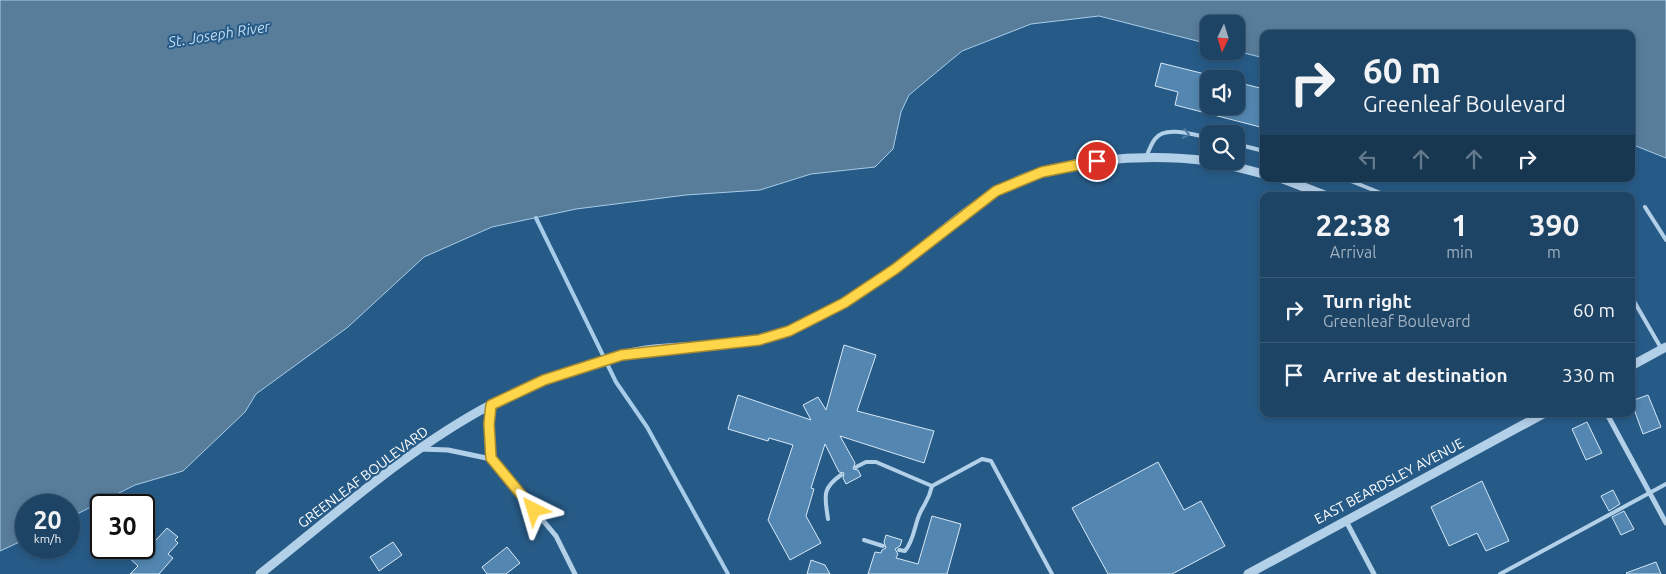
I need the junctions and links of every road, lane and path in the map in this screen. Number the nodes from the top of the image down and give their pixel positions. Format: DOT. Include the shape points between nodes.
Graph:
graph roads {
  1 [pos="1200,136"];
  2 [pos="1245,146"];
  3 [pos="1260,150"];
  4 [pos="1146,157"];
  5 [pos="1260,173"];
  6 [pos="1291,182"];
  7 [pos="1353,182"];
  8 [pos="1317,192"];
  9 [pos="1378,192"];
  10 [pos="1645,207"];
  11 [pos="1666,240"];
  12 [pos="1635,302"];
  13 [pos="1664,348"];
  14 [pos="1635,364"];
  15 [pos="491,405"];
  16 [pos="1537,417"];
  17 [pos="1609,417"];
  18 [pos="418,450"];
  19 [pos="491,458"];
  20 [pos="856,467"];
  21 [pos="841,475"];
  22 [pos="1666,484"];
  23 [pos="932,486"];
  24 [pos="1650,493"];
  25 [pos="828,519"];
  26 [pos="1345,520"];
  27 [pos="1666,523"];
  28 [pos="864,540"];
  29 [pos="883,546"];
  30 [pos="899,550"];
  31 [pos="260,574"];
  32 [pos="575,574"];
  33 [pos="1052,574"];
  34 [pos="1248,574"];
  35 [pos="1374,574"];
  36 [pos="1500,574"];
  4 -- 1 [label="lane, one-way" via="1156,138 1163,134 1176,132"];
  2 -- 3 [label="lane"];
  4 -- 5 [label="street, GREENLEAF BOULEVARD" via="1210,162"];
  4 -- 15 [label="street, GREENLEAF BOULEVARD" via="1097,161 1042,172 996,191 895,269 844,303 789,331 759,340 622,355 544,380"];
  6 -- 8 [label="street"];
  7 -- 9 [label="lane"];
  10 -- 11 [label="lane"];
  12 -- 13 [label="lane"];
  13 -- 14 [label="street"];
  15 -- 18 [label="street, GREENLEAF BOULEVARD"];
  15 -- 19 [label="street"];
  16 -- 26 [label="street, EAST BEARDSLEY AVENUE"];
  17 -- 24 [label="street"];
  18 -- 19 [label="street" via="448,450"];
  18 -- 31 [label="street, GREENLEAF BOULEVARD"];
  19 -- 32 [label="street" via="556,536"];
  20 -- 23 [label="lane" via="876,462"];
  21 -- 25 [label="lane" via="831,482 825,494"];
  22 -- 24 [label="lane"];
  23 -- 30 [label="lane" via="928,502 920,511 911,544 906,551"];
  23 -- 33 [label="lane" via="982,459 992,461"];
  24 -- 27 [label="street"];
  24 -- 36 [label="lane"];
  26 -- 34 [label="street, EAST BEARDSLEY AVENUE"];
  26 -- 35 [label="street"];
  28 -- 29 [label="lane"];
}
